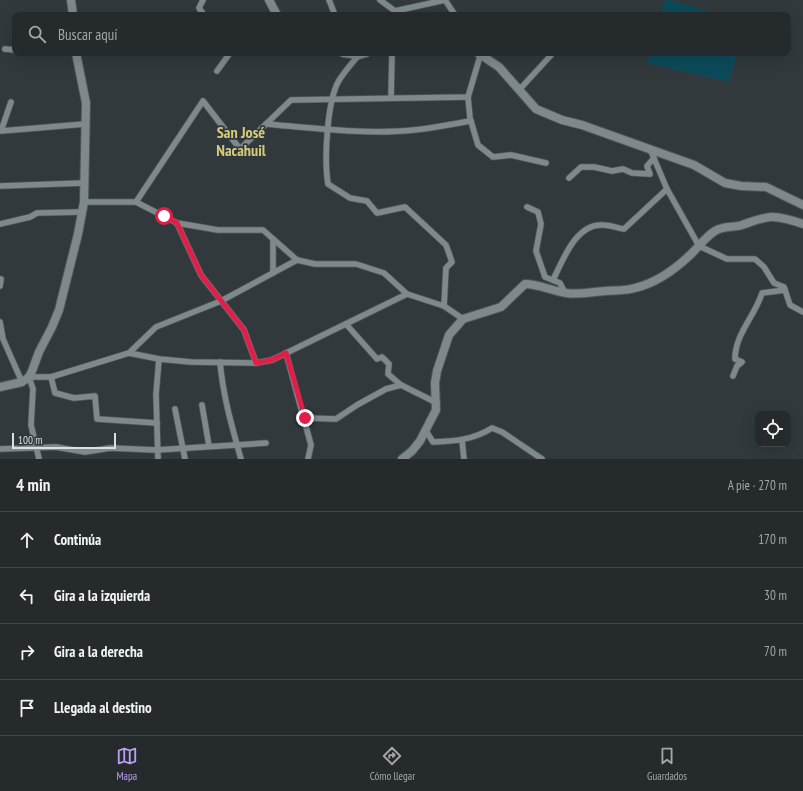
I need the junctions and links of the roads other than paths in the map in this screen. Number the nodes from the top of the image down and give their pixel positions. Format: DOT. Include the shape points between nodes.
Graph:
graph roads {
  1 [pos="71,0"];
  2 [pos="203,0"];
  3 [pos="269,0"];
  4 [pos="329,0"];
  5 [pos="380,0"];
  6 [pos="445,0"];
  7 [pos="73,12"];
  8 [pos="202,12"];
  9 [pos="275,12"];
  10 [pos="334,12"];
  11 [pos="394,12"];
  12 [pos="399,12"];
  13 [pos="453,12"];
  14 [pos="5,49"];
  15 [pos="12,50"];
  16 [pos="77,56"];
  17 [pos="228,56"];
  18 [pos="361,56"];
  19 [pos="392,56"];
  20 [pos="479,56"];
  21 [pos="483,56"];
  22 [pos="550,56"];
  23 [pos="217,71"];
  24 [pos="519,90"];
  25 [pos="468,97"];
  26 [pos="391,98"];
  27 [pos="332,100"];
  28 [pos="11,102"];
  29 [pos="471,121"];
  30 [pos="85,124"];
  31 [pos="266,124"];
  32 [pos="329,129"];
  33 [pos="650,149"];
  34 [pos="654,158"];
  35 [pos="546,163"];
  36 [pos="569,178"];
  37 [pos="84,183"];
  38 [pos="0,186"];
  39 [pos="667,189"];
  40 [pos="84,202"];
  41 [pos="136,202"];
  42 [pos="803,205"];
  43 [pos="527,207"];
  44 [pos="81,212"];
  45 [pos="177,223"];
  46 [pos="0,224"];
  47 [pos="803,224"];
  48 [pos="273,238"];
  49 [pos="699,246"];
  50 [pos="297,260"];
  51 [pos="273,272"];
  52 [pos="1,279"];
  53 [pos="553,280"];
  54 [pos="774,283"];
  55 [pos="0,286"];
  56 [pos="784,290"];
  57 [pos="565,293"];
  58 [pos="762,293"];
  59 [pos="408,294"];
  60 [pos="221,301"];
  61 [pos="444,306"];
  62 [pos="803,312"];
  63 [pos="463,319"];
  64 [pos="0,322"];
  65 [pos="346,324"];
  66 [pos="1,339"];
  67 [pos="129,353"];
  68 [pos="286,353"];
  69 [pos="159,359"];
  70 [pos="220,362"];
  71 [pos="256,363"];
  72 [pos="733,376"];
  73 [pos="51,377"];
  74 [pos="26,380"];
  75 [pos="401,385"];
  76 [pos="0,387"];
  77 [pos="437,403"];
  78 [pos="202,405"];
  79 [pos="174,409"];
  80 [pos="305,418"];
  81 [pos="157,423"];
  82 [pos="426,431"];
  83 [pos="462,440"];
  84 [pos="266,443"];
  85 [pos="237,445"];
  86 [pos="209,446"];
  87 [pos="0,449"];
  88 [pos="38,449"];
  89 [pos="183,449"];
  90 [pos="156,450"];
  91 [pos="39,459"];
  92 [pos="158,459"];
  93 [pos="185,459"];
  94 [pos="241,459"];
  95 [pos="308,459"];
  96 [pos="402,459"];
  97 [pos="464,459"];
  98 [pos="542,459"];
  1 -- 7 [label="street"];
  2 -- 8 [label="street" via="199,8"];
  3 -- 9 [label="street"];
  4 -- 10 [label="street"];
  5 -- 11 [label="street"];
  6 -- 12 [label="street"];
  6 -- 13 [label="street"];
  14 -- 15 [label="street"];
  16 -- 30 [label="street" via="86,103"];
  17 -- 23 [label="street"];
  18 -- 27 [label="street" via="337,82"];
  19 -- 26 [label="street"];
  20 -- 25 [label="street"];
  21 -- 24 [label="street" via="498,67"];
  22 -- 24 [label="street"];
  24 -- 33 [label="street" via="536,109"];
  25 -- 26 [label="street"];
  25 -- 29 [label="street"];
  26 -- 27 [label="street"];
  27 -- 31 [label="street" via="291,100"];
  27 -- 32 [label="street"];
  28 -- 30 [label="street" via="1,131"];
  29 -- 32 [label="street" via="440,128 412,130"];
  29 -- 35 [label="street" via="478,145 493,157 511,155"];
  30 -- 37 [label="street"];
  31 -- 32 [label="street"];
  31 -- 41 [label="street" via="240,149 203,101"];
  32 -- 61 [label="street" via="326,172 328,184 350,198 367,201 377,213 405,207 446,245 452,262 446,268"];
  33 -- 34 [label="street"];
  33 -- 42 [label="street" via="694,164 725,183 766,187"];
  34 -- 36 [label="street" via="647,166 650,174 632,173 623,169 612,171 594,166 581,167"];
  34 -- 39 [label="street"];
  37 -- 38 [label="street"];
  37 -- 40 [label="street"];
  39 -- 49 [label="street"];
  39 -- 53 [label="street" via="624,229 602,225 591,227 581,233 567,251"];
  40 -- 41 [label="street"];
  40 -- 44 [label="street"];
  41 -- 45 [label="street"];
  43 -- 53 [label="street" via="538,212 541,224 536,251 546,277"];
  44 -- 46 [label="street" via="37,213"];
  44 -- 74 [label="street" via="59,310"];
  45 -- 48 [label="street" via="218,230 263,230"];
  45 -- 60 [label="street" via="201,275"];
  47 -- 49 [label="street" via="775,217 762,218 740,226 722,227 710,234"];
  48 -- 50 [label="street"];
  48 -- 51 [label="street"];
  49 -- 54 [label="street" via="727,258 755,260 764,267"];
  49 -- 57 [label="street" via="666,275 645,285 585,295"];
  50 -- 51 [label="street"];
  50 -- 59 [label="street" via="315,264 356,264 384,273"];
  51 -- 60 [label="street"];
  52 -- 55 [label="street"];
  53 -- 57 [label="street" via="560,283"];
  54 -- 56 [label="street" via="784,287"];
  54 -- 58 [label="street"];
  56 -- 58 [label="street"];
  56 -- 62 [label="street" via="790,305"];
  57 -- 63 [label="street" via="525,284 500,307"];
  58 -- 72 [label="street" via="735,350 735,359 742,362 737,366"];
  59 -- 61 [label="street"];
  59 -- 65 [label="street"];
  60 -- 67 [label="street" via="156,327"];
  60 -- 71 [label="street" via="244,330"];
  61 -- 63 [label="street"];
  63 -- 77 [label="street" via="450,335 445,347 435,384"];
  64 -- 66 [label="street"];
  65 -- 68 [label="street"];
  65 -- 75 [label="street" via="377,359 382,357 386,360 389,364 388,374"];
  66 -- 74 [label="street"];
  67 -- 69 [label="street"];
  67 -- 73 [label="street"];
  68 -- 71 [label="street" via="272,360"];
  68 -- 80 [label="street"];
  69 -- 70 [label="street"];
  69 -- 81 [label="street"];
  70 -- 71 [label="street"];
  70 -- 85 [label="street" via="225,397"];
  73 -- 74 [label="street"];
  73 -- 81 [label="street" via="55,393 74,398 95,396 97,420"];
  74 -- 76 [label="street"];
  74 -- 88 [label="street" via="32,389 31,425"];
  75 -- 77 [label="street"];
  75 -- 80 [label="street" via="386,389 336,418"];
  77 -- 82 [label="street"];
  78 -- 86 [label="street"];
  79 -- 89 [label="street"];
  80 -- 95 [label="street" via="311,445"];
  81 -- 90 [label="street"];
  82 -- 83 [label="street" via="433,442"];
  82 -- 96 [label="street" via="412,451"];
  83 -- 97 [label="street"];
  83 -- 98 [label="street" via="479,436 492,428"];
  84 -- 85 [label="street"];
  85 -- 86 [label="street"];
  85 -- 94 [label="street"];
  86 -- 89 [label="street"];
  87 -- 88 [label="street"];
  88 -- 90 [label="street" via="56,447 85,452 110,448"];
  88 -- 91 [label="street"];
  89 -- 90 [label="street"];
  89 -- 93 [label="street"];
  90 -- 92 [label="street"];
}
